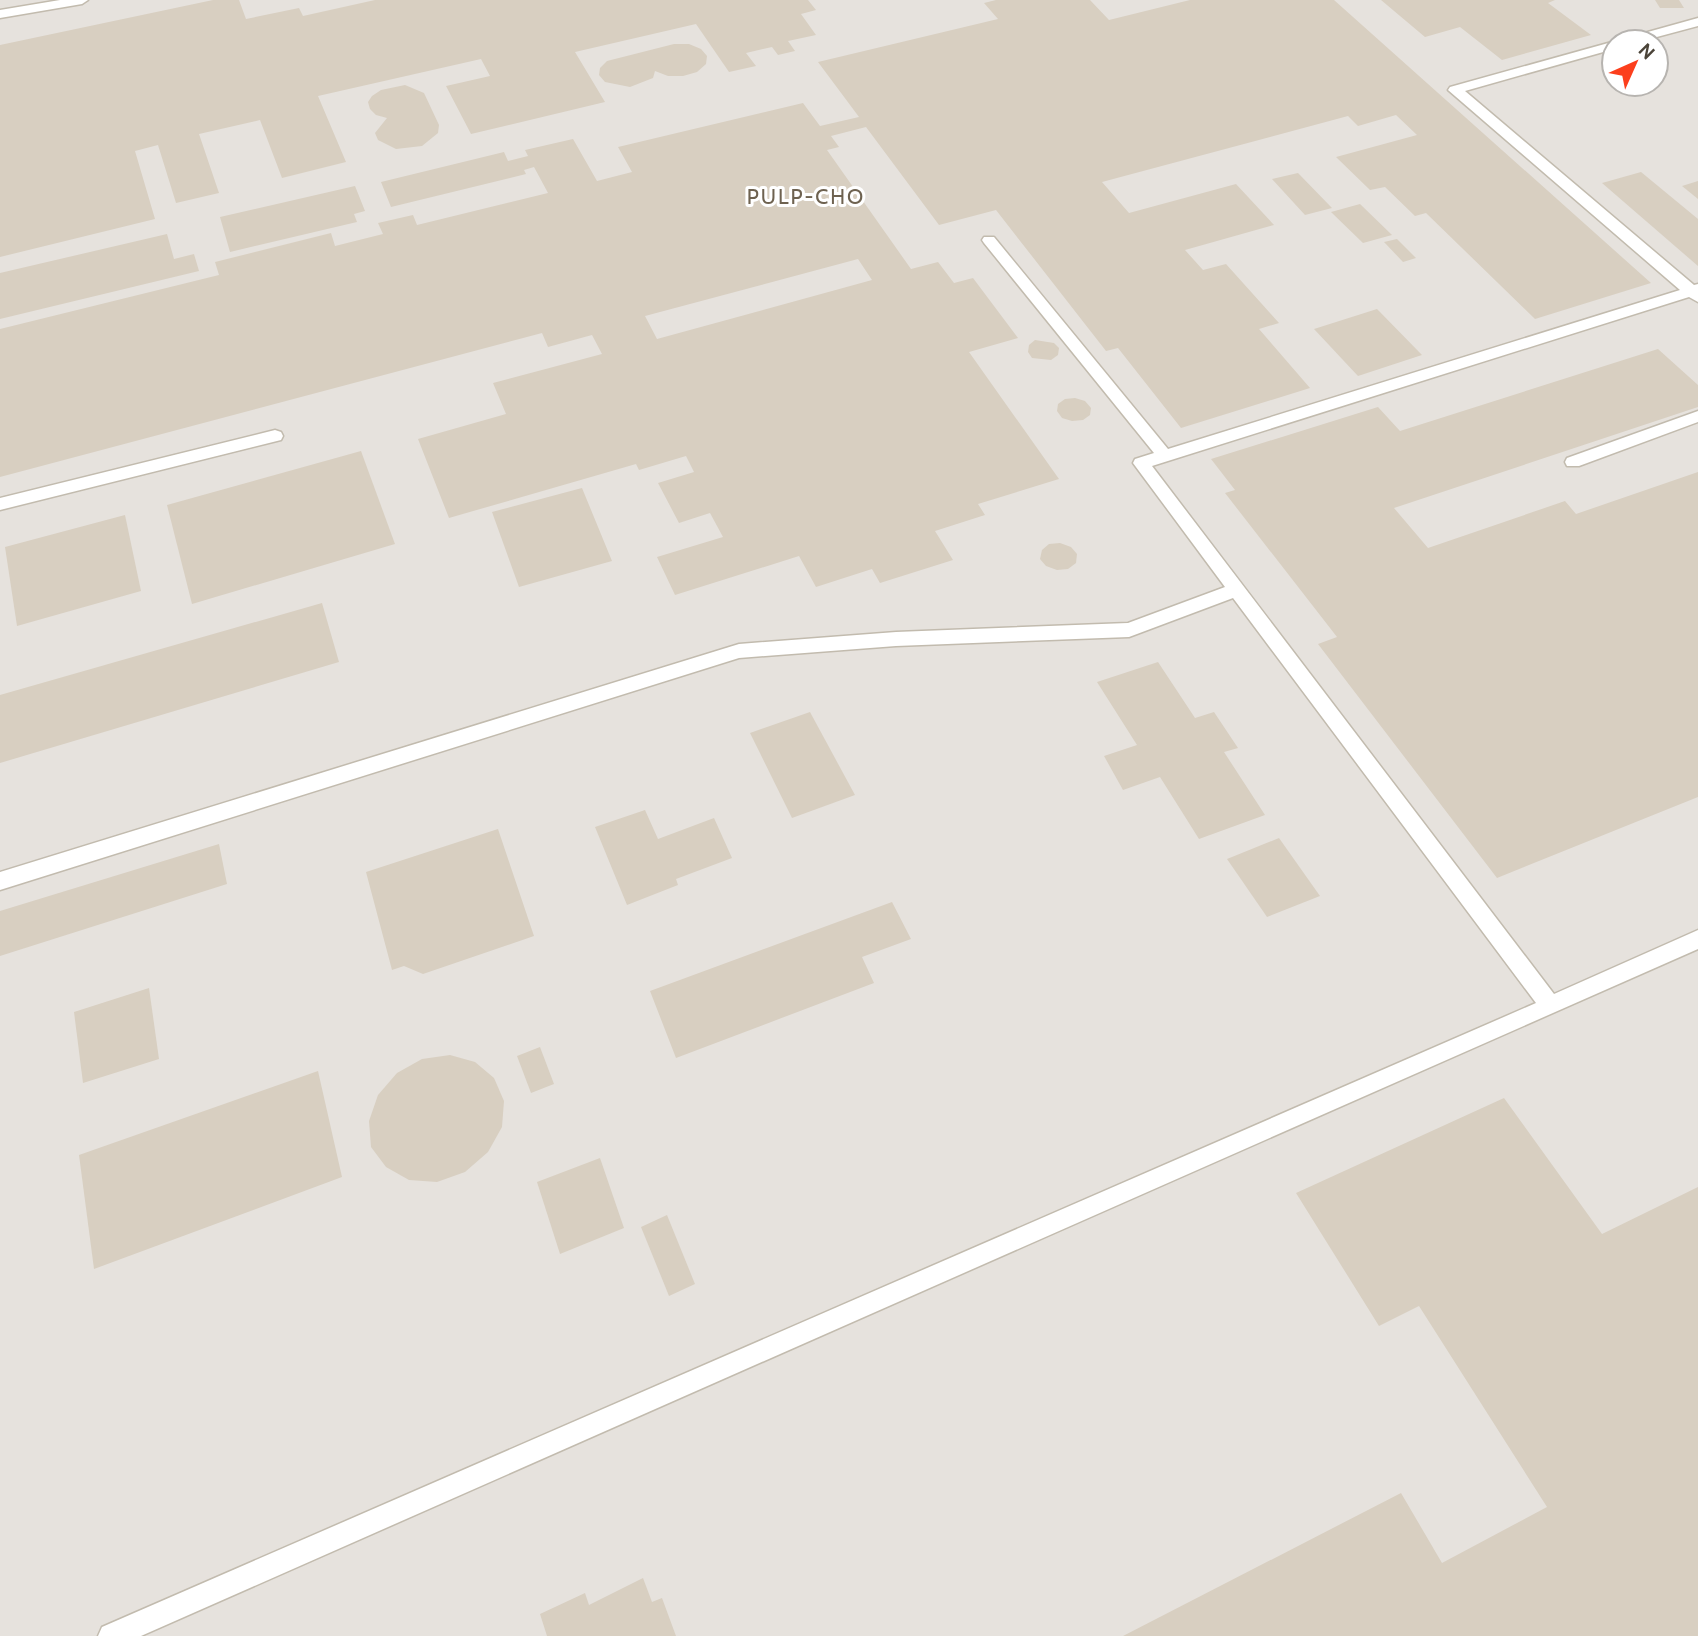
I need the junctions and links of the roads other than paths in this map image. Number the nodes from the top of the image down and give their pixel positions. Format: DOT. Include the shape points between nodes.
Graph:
graph roads {
  1 [pos="82,0"];
  2 [pos="0,14"];
  3 [pos="1698,22"];
  4 [pos="1670,29"];
  5 [pos="1600,49"];
  6 [pos="989,240"];
  7 [pos="1696,292"];
  8 [pos="1698,416"];
  9 [pos="275,436"];
  10 [pos="1164,456"];
  11 [pos="1573,462"];
  12 [pos="0,504"];
  13 [pos="1235,590"];
  14 [pos="0,881"];
  15 [pos="1698,939"];
  16 [pos="1550,1005"];
  17 [pos="111,1636"];
  1 -- 2 [label="lane"];
  3 -- 4 [label="lane"];
  5 -- 7 [label="lane" via="1455,90"];
  6 -- 10 [label="lane"];
  7 -- 10 [label="lane"];
  8 -- 11 [label="lane"];
  9 -- 12 [label="lane"];
  10 -- 13 [label="lane" via="1141,463"];
  13 -- 14 [label="lane" via="1129,630 895,639 739,651"];
  13 -- 16 [label="lane"];
  15 -- 16 [label="lane"];
  16 -- 17 [label="lane"];
}
